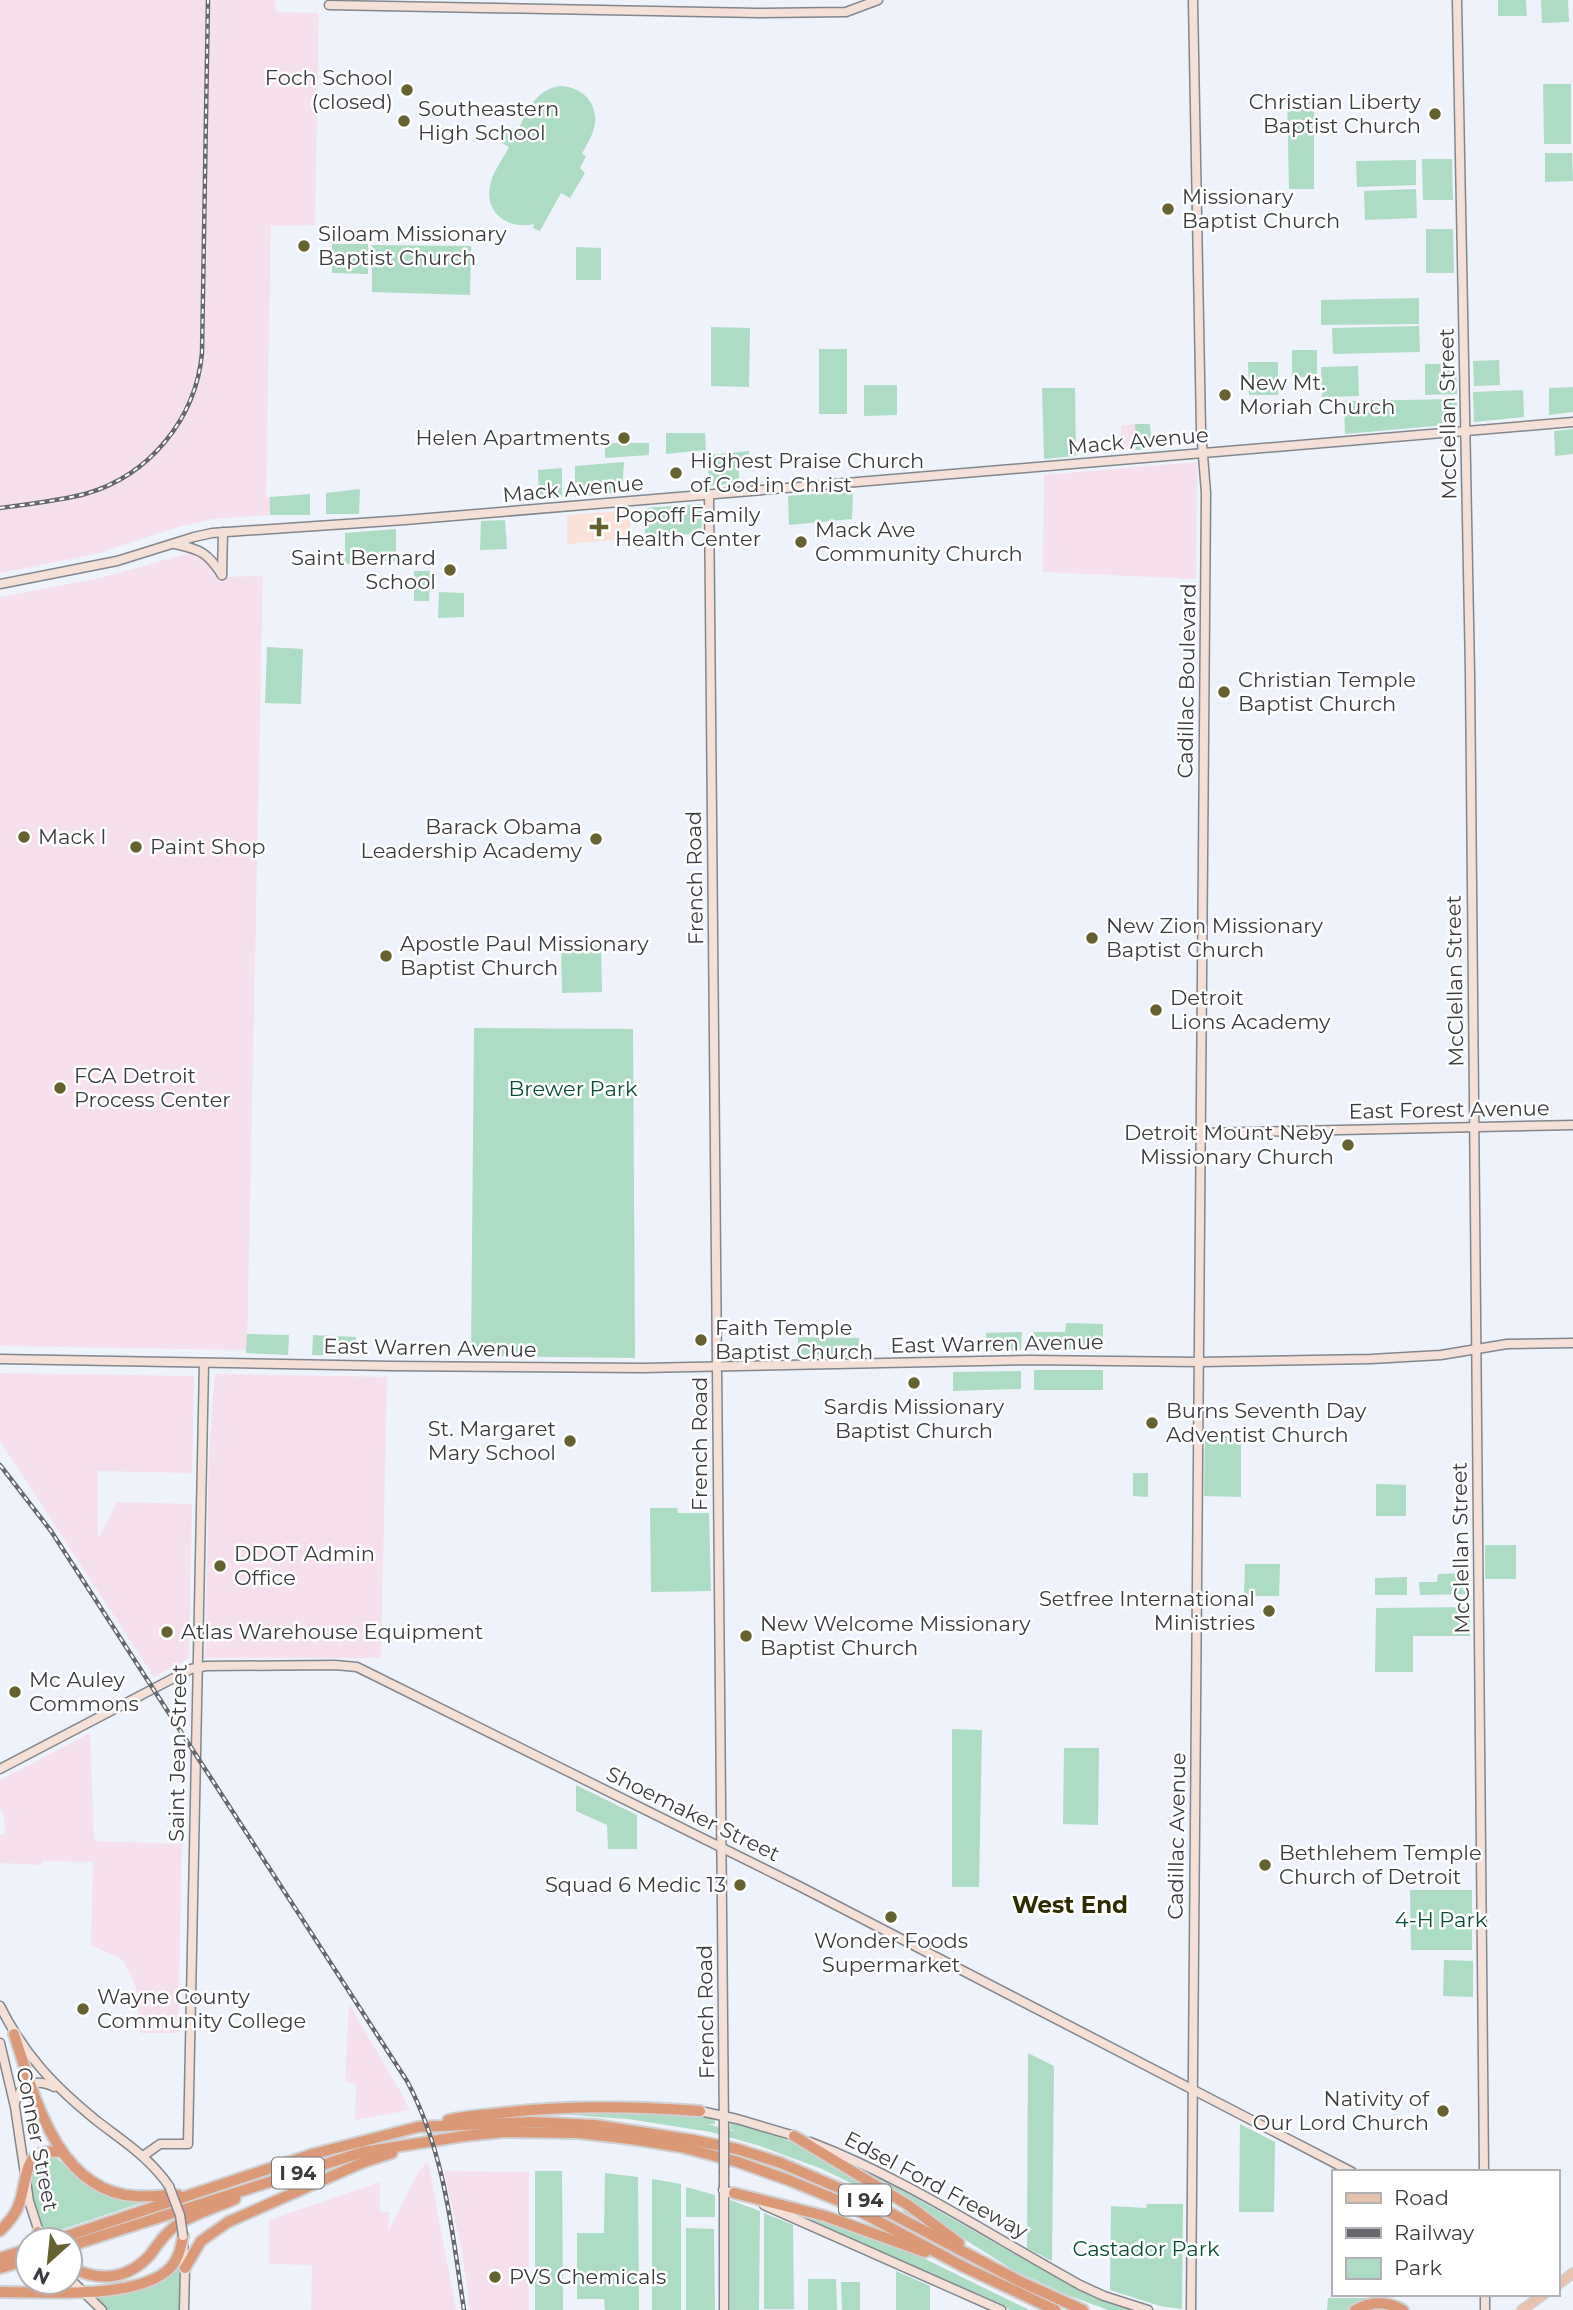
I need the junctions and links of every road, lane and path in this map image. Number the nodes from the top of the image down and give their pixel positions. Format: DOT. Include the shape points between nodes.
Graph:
graph roads {
  1 [pos="878,0"];
  2 [pos="1193,0"];
  3 [pos="1457,0"];
  4 [pos="329,5"];
  5 [pos="1573,422"];
  6 [pos="1466,432"];
  7 [pos="1204,454"];
  8 [pos="709,495"];
  9 [pos="223,532"];
  10 [pos="172,544"];
  11 [pos="0,584"];
  12 [pos="1573,1125"];
  13 [pos="1474,1127"];
  14 [pos="1201,1133"];
  15 [pos="1573,1343"];
  16 [pos="1476,1349"];
  17 [pos="0,1359"];
  18 [pos="1199,1362"];
  19 [pos="204,1363"];
  20 [pos="718,1367"];
  21 [pos="198,1667"];
  22 [pos="0,1769"];
  23 [pos="721,1848"];
  24 [pos="0,2006"];
  25 [pos="14,2034"];
  26 [pos="0,2043"];
  27 [pos="31,2083"];
  28 [pos="1193,2091"];
  29 [pos="68,2096"];
  30 [pos="15,2107"];
  31 [pos="700,2111"];
  32 [pos="725,2116"];
  33 [pos="418,2127"];
  34 [pos="794,2136"];
  35 [pos="418,2144"];
  36 [pos="61,2152"];
  37 [pos="143,2156"];
  38 [pos="1348,2170"];
  39 [pos="1484,2170"];
  40 [pos="25,2176"];
  41 [pos="277,2181"];
  42 [pos="729,2191"];
  43 [pos="191,2194"];
  44 [pos="37,2226"];
  45 [pos="84,2230"];
  46 [pos="0,2231"];
  47 [pos="183,2236"];
  48 [pos="84,2242"];
  49 [pos="987,2263"];
  50 [pos="964,2267"];
  51 [pos="186,2268"];
  52 [pos="84,2273"];
  53 [pos="84,2291"];
  54 [pos="84,2292"];
  55 [pos="1541,2296"];
  56 [pos="103,2310"];
  57 [pos="184,2310"];
  58 [pos="724,2310"];
  59 [pos="1001,2310"];
  60 [pos="1055,2310"];
  61 [pos="1083,2310"];
  62 [pos="1148,2310"];
  63 [pos="1191,2310"];
  64 [pos="1355,2310"];
  65 [pos="1370,2310"];
  66 [pos="1390,2310"];
  67 [pos="1403,2310"];
  68 [pos="1522,2310"];
  1 -- 4 [label="street" via="846,12 758,13"];
  2 -- 7 [label="street, Cadillac Boulevard"];
  3 -- 6 [label="street, McClellan Street"];
  5 -- 6 [label="street, Mack Avenue"];
  6 -- 7 [label="street, Mack Avenue"];
  6 -- 13 [label="street, McClellan Street"];
  7 -- 8 [label="street, Mack Avenue"];
  7 -- 14 [label="street, Cadillac Boulevard"];
  8 -- 9 [label="street, Mack Avenue"];
  8 -- 20 [label="street, French Road"];
  9 -- 10 [label="street, Mack Avenue"];
  9 -- 10 [label="street" via="222,575 199,550"];
  10 -- 11 [label="street, Mack Avenue" via="117,561"];
  12 -- 13 [label="street, East Forest Avenue"];
  13 -- 14 [label="street, East Forest Avenue"];
  13 -- 16 [label="street, McClellan Street"];
  14 -- 18 [label="street, Cadillac Boulevard"];
  15 -- 16 [label="street, East Warren Avenue"];
  16 -- 18 [label="street, East Warren Avenue" via="1379,1359"];
  16 -- 39 [label="street, McClellan Street"];
  17 -- 19 [label="street, East Warren Avenue"];
  18 -- 20 [label="street, East Warren Avenue" via="1028,1360"];
  18 -- 28 [label="street, Cadillac Avenue"];
  19 -- 20 [label="street, East Warren Avenue"];
  19 -- 21 [label="street, Saint Jean Street"];
  20 -- 23 [label="street, French Road"];
  21 -- 22 [label="street, Shoemaker Street"];
  21 -- 23 [label="street, Shoemaker Street" via="357,1667"];
  21 -- 37 [label="street, Saint Jean Street" via="188,2144 160,2144"];
  23 -- 28 [label="street, Shoemaker Street"];
  23 -- 32 [label="street, French Road"];
  24 -- 25 [label="street"];
  25 -- 27 [label="highway"];
  25 -- 29 [label="street"];
  26 -- 30 [label="street, Conner Street"];
  27 -- 29 [label="street" via="48,2084"];
  27 -- 30 [label="street" via="18,2095"];
  27 -- 36 [label="highway"];
  28 -- 38 [label="street, Shoemaker Street"];
  28 -- 63 [label="street, Cadillac Avenue"];
  29 -- 37 [label="street"];
  30 -- 40 [label="street, Conner Street"];
  31 -- 32 [label="street, Edsel Ford Freeway"];
  31 -- 33 [label="highway" via="649,2107 525,2110"];
  32 -- 34 [label="street, Edsel Ford Freeway"];
  32 -- 42 [label="street, French Road, bridge" via="724,2173"];
  33 -- 43 [label="highway, I 94"];
  33 -- 49 [label="highway, I 94" via="584,2124 737,2149 821,2180"];
  34 -- 49 [label="highway" via="908,2205"];
  34 -- 62 [label="street, Edsel Ford Freeway" via="890,2178 1080,2285"];
  35 -- 41 [label="highway, I 94" via="363,2152"];
  35 -- 50 [label="highway, I 94" via="538,2132 681,2147 738,2162 844,2203"];
  35 -- 51 [label="highway" via="364,2162 228,2222 201,2241"];
  36 -- 40 [label="highway" via="35,2156"];
  36 -- 43 [label="highway" via="83,2175 105,2188 134,2196"];
  37 -- 47 [label="street, bridge" via="169,2186"];
  40 -- 44 [label="street, Conner Street"];
  40 -- 46 [label="highway" via="17,2209"];
  41 -- 48 [label="highway, I 94"];
  41 -- 52 [label="highway" via="181,2222 129,2271 103,2278"];
  42 -- 50 [label="highway" via="843,2222"];
  42 -- 58 [label="street, French Road"];
  42 -- 59 [label="street"];
  43 -- 45 [label="highway, I 94"];
  47 -- 51 [label="street"];
  47 -- 53 [label="highway" via="172,2266 149,2281 115,2290"];
  49 -- 61 [label="highway, I 94"];
  50 -- 60 [label="highway, I 94"];
  51 -- 57 [label="street"];
  54 -- 56 [label="street"];
  55 -- 68 [label="main road"];
  64 -- 67 [label="highway" via="1380,2303"];
  65 -- 66 [label="highway"];
}
